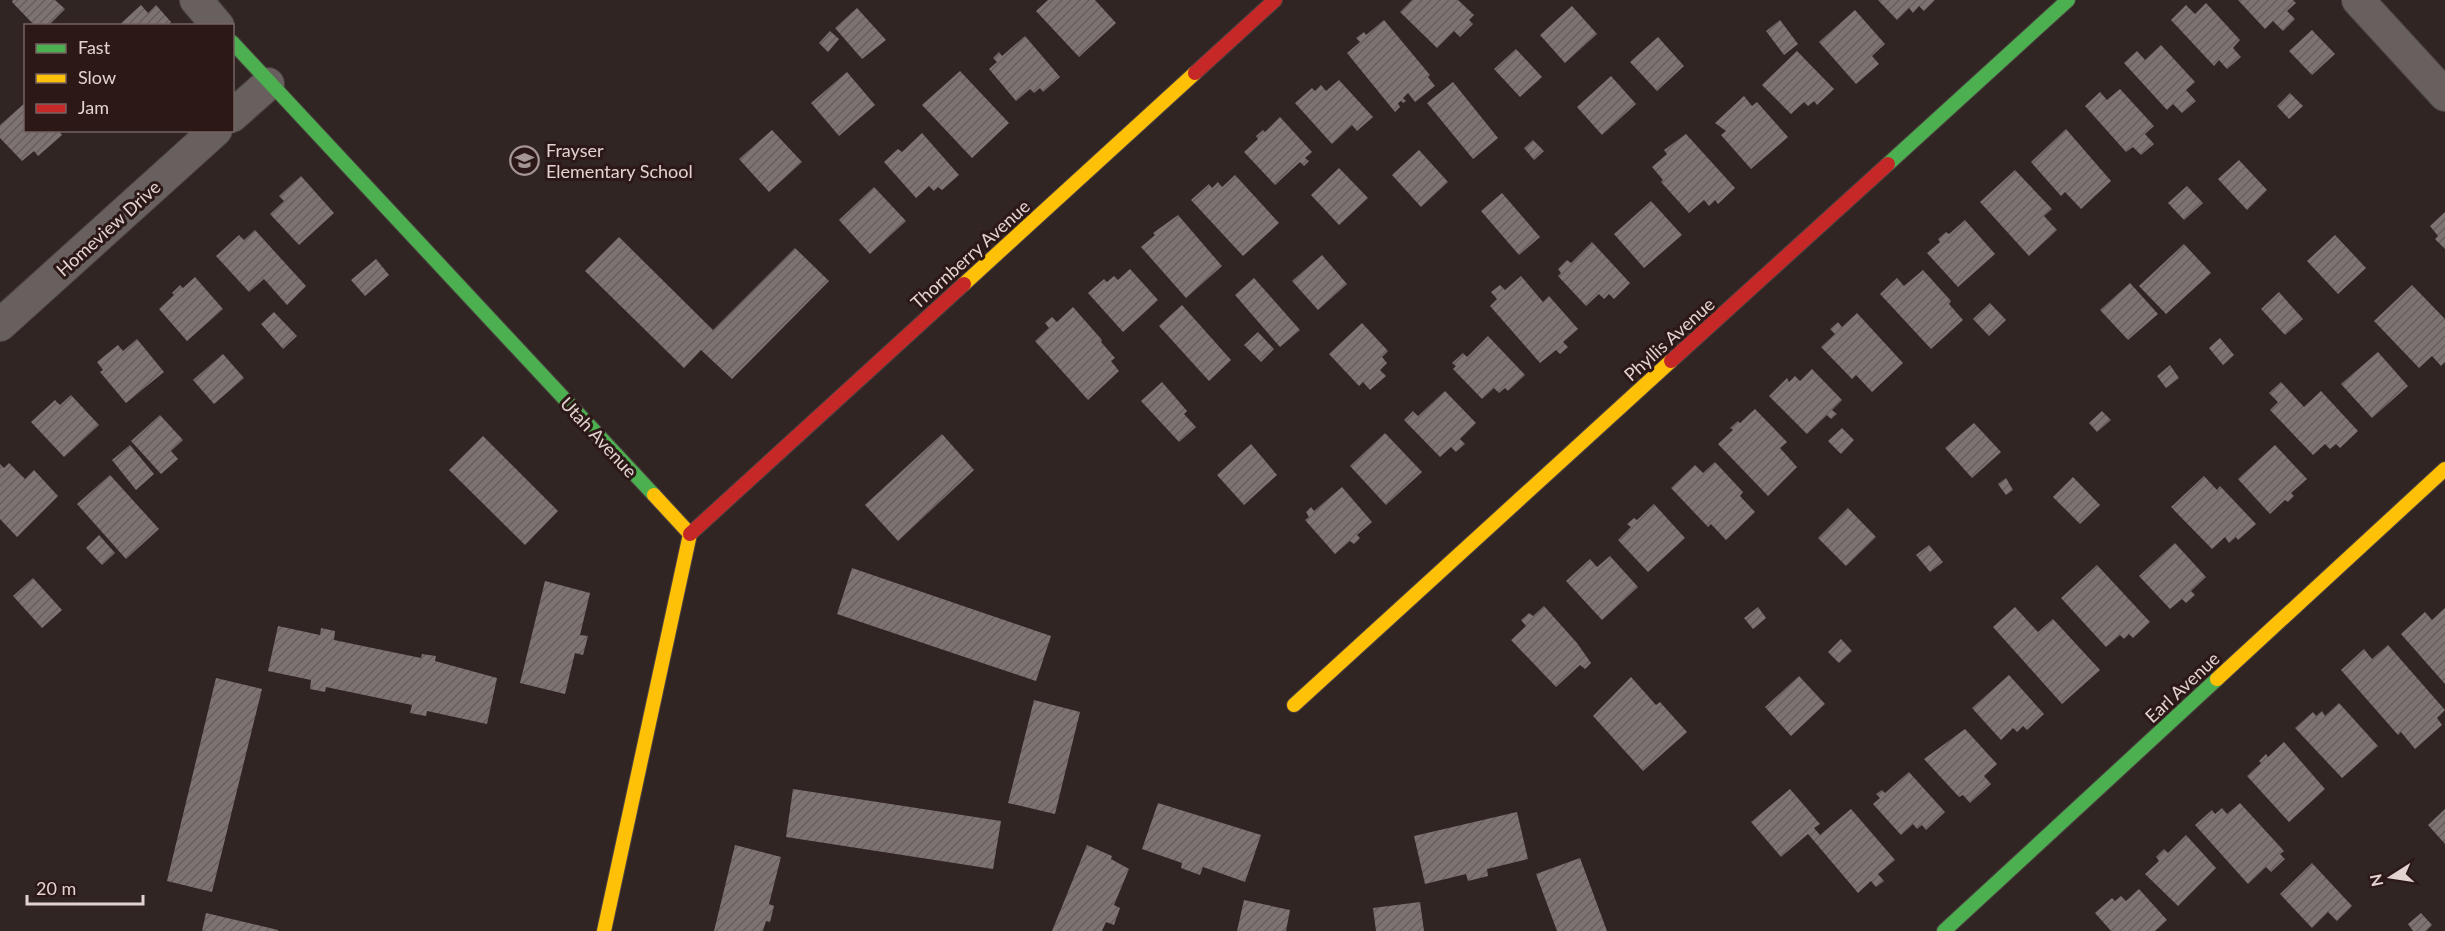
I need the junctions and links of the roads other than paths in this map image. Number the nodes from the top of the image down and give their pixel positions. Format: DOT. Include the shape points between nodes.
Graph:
graph roads {
  1 [pos="196,0"];
  2 [pos="1275,0"];
  3 [pos="2068,0"];
  4 [pos="2358,0"];
  5 [pos="216,24"];
  6 [pos="234,44"];
  7 [pos="268,84"];
  8 [pos="2442,84"];
  9 [pos="234,114"];
  10 [pos="214,132"];
  11 [pos="0,325"];
  12 [pos="2445,469"];
  13 [pos="690,534"];
  14 [pos="1294,705"];
  15 [pos="604,931"];
  16 [pos="1944,931"];
  1 -- 5 [label="street"];
  2 -- 13 [label="street, Thornberry Avenue"];
  3 -- 14 [label="street, Phyllis Avenue"];
  4 -- 8 [label="street"];
  6 -- 7 [label="street, Utah Avenue"];
  7 -- 9 [label="street"];
  7 -- 13 [label="street, Utah Avenue"];
  10 -- 11 [label="street, Homeview Drive"];
  12 -- 16 [label="street, Earl Avenue"];
  13 -- 15 [label="street"];
}
